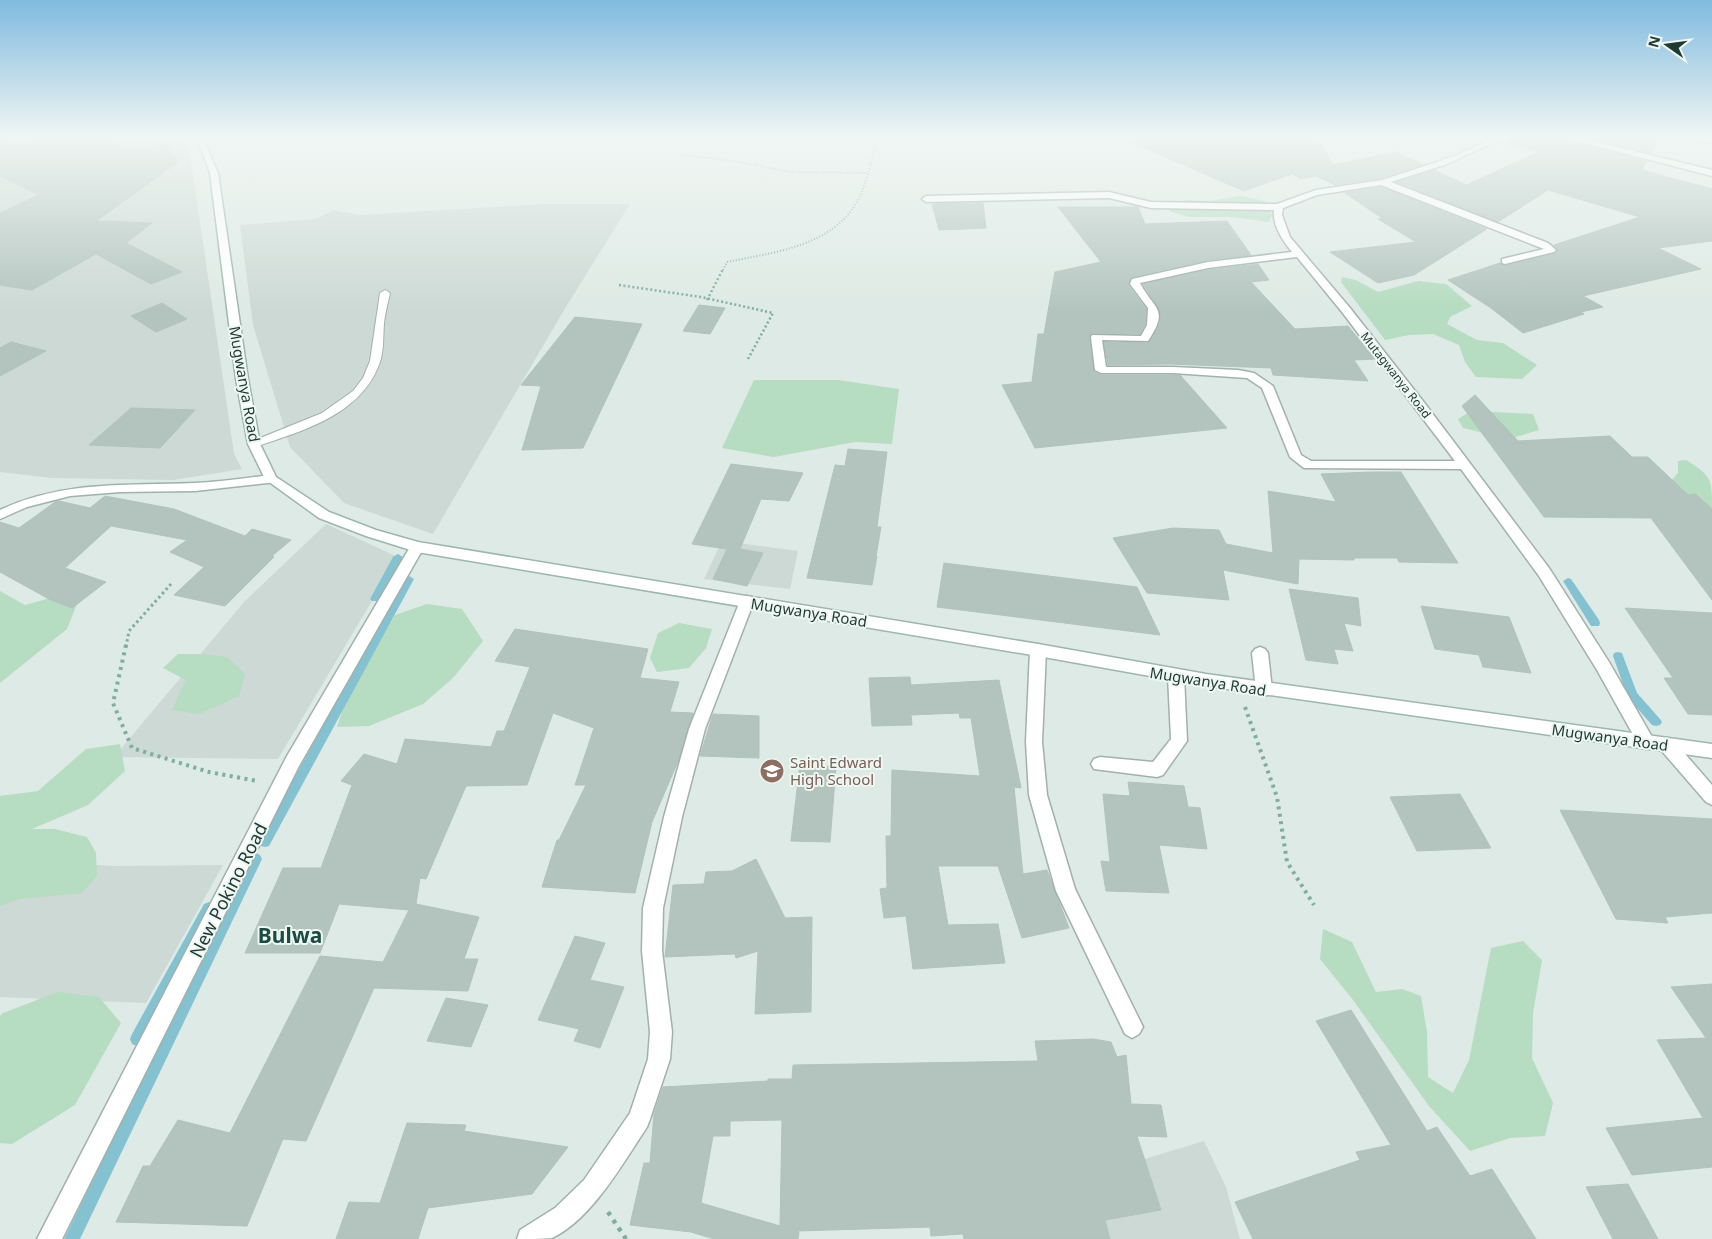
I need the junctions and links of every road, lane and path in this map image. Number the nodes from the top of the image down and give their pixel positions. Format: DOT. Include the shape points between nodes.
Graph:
graph roads {
  1 [pos="217,194"];
  2 [pos="861,194"];
  3 [pos="1315,194"];
  4 [pos="1413,194"];
  5 [pos="926,200"];
  6 [pos="1279,207"];
  7 [pos="1298,254"];
  8 [pos="1505,261"];
  9 [pos="620,286"];
  10 [pos="385,293"];
  11 [pos="707,300"];
  12 [pos="748,358"];
  13 [pos="254,444"];
  14 [pos="1465,465"];
  15 [pos="271,479"];
  16 [pos="0,515"];
  17 [pos="417,547"];
  18 [pos="172,584"];
  19 [pos="746,601"];
  20 [pos="1038,650"];
  21 [pos="1260,653"];
  22 [pos="1176,676"];
  23 [pos="1238,686"];
  24 [pos="1264,690"];
  25 [pos="1646,742"];
  26 [pos="1667,744"];
  27 [pos="1712,752"];
  28 [pos="1100,764"];
  29 [pos="282,784"];
  30 [pos="1712,797"];
  31 [pos="1314,905"];
  32 [pos="1132,1027"];
  33 [pos="49,1239"];
  34 [pos="529,1239"];
  1 -- 13 [label="street, Mugwanya Road"];
  2 -- 11 [label="path" via="849,214 828,233 806,244 727,262"];
  3 -- 6 [label="street"];
  4 -- 8 [label="street" via="1551,250"];
  5 -- 6 [label="street" via="1109,195 1151,205"];
  6 -- 7 [label="street, Mutagwanya Road" via="1278,215 1286,238"];
  7 -- 14 [label="street, Mutagwanya Road" via="1346,310"];
  7 -- 14 [label="street" via="1208,265 1136,280 1135,284 1153,308 1152,325 1144,339 1096,337 1101,370 1250,375 1267,386 1296,457 1308,465"];
  9 -- 11 [label="path"];
  10 -- 13 [label="lane" via="375,362 367,380 334,411"];
  11 -- 12 [label="path" via="773,313"];
  13 -- 15 [label="street, Mugwanya Road"];
  14 -- 25 [label="street, Mutagwanya Road" via="1560,597"];
  15 -- 16 [label="street" via="195,487 83,490 44,497"];
  15 -- 17 [label="street, Mugwanya Road" via="324,515"];
  17 -- 19 [label="street, Mugwanya Road"];
  17 -- 29 [label="street, New Pokino Road"];
  18 -- 29 [label="path" via="129,631 113,703 132,748 178,764 239,779"];
  19 -- 20 [label="street, Mugwanya Road"];
  19 -- 34 [label="street" via="697,729 655,898 652,951 661,1032 659,1059 639,1119 592,1188 563,1216"];
  20 -- 22 [label="street, Mugwanya Road"];
  20 -- 32 [label="street" via="1034,742 1038,795 1066,891"];
  21 -- 24 [label="street"];
  22 -- 23 [label="street, Mugwanya Road"];
  22 -- 28 [label="street" via="1179,741 1157,770"];
  23 -- 24 [label="street, Mugwanya Road"];
  23 -- 31 [label="path" via="1277,797 1287,862"];
  24 -- 25 [label="street, Mugwanya Road"];
  25 -- 26 [label="street, Mugwanya Road"];
  26 -- 27 [label="street, Mugwanya Road"];
  26 -- 30 [label="street"];
  29 -- 33 [label="street, New Pokino Road"];
}
